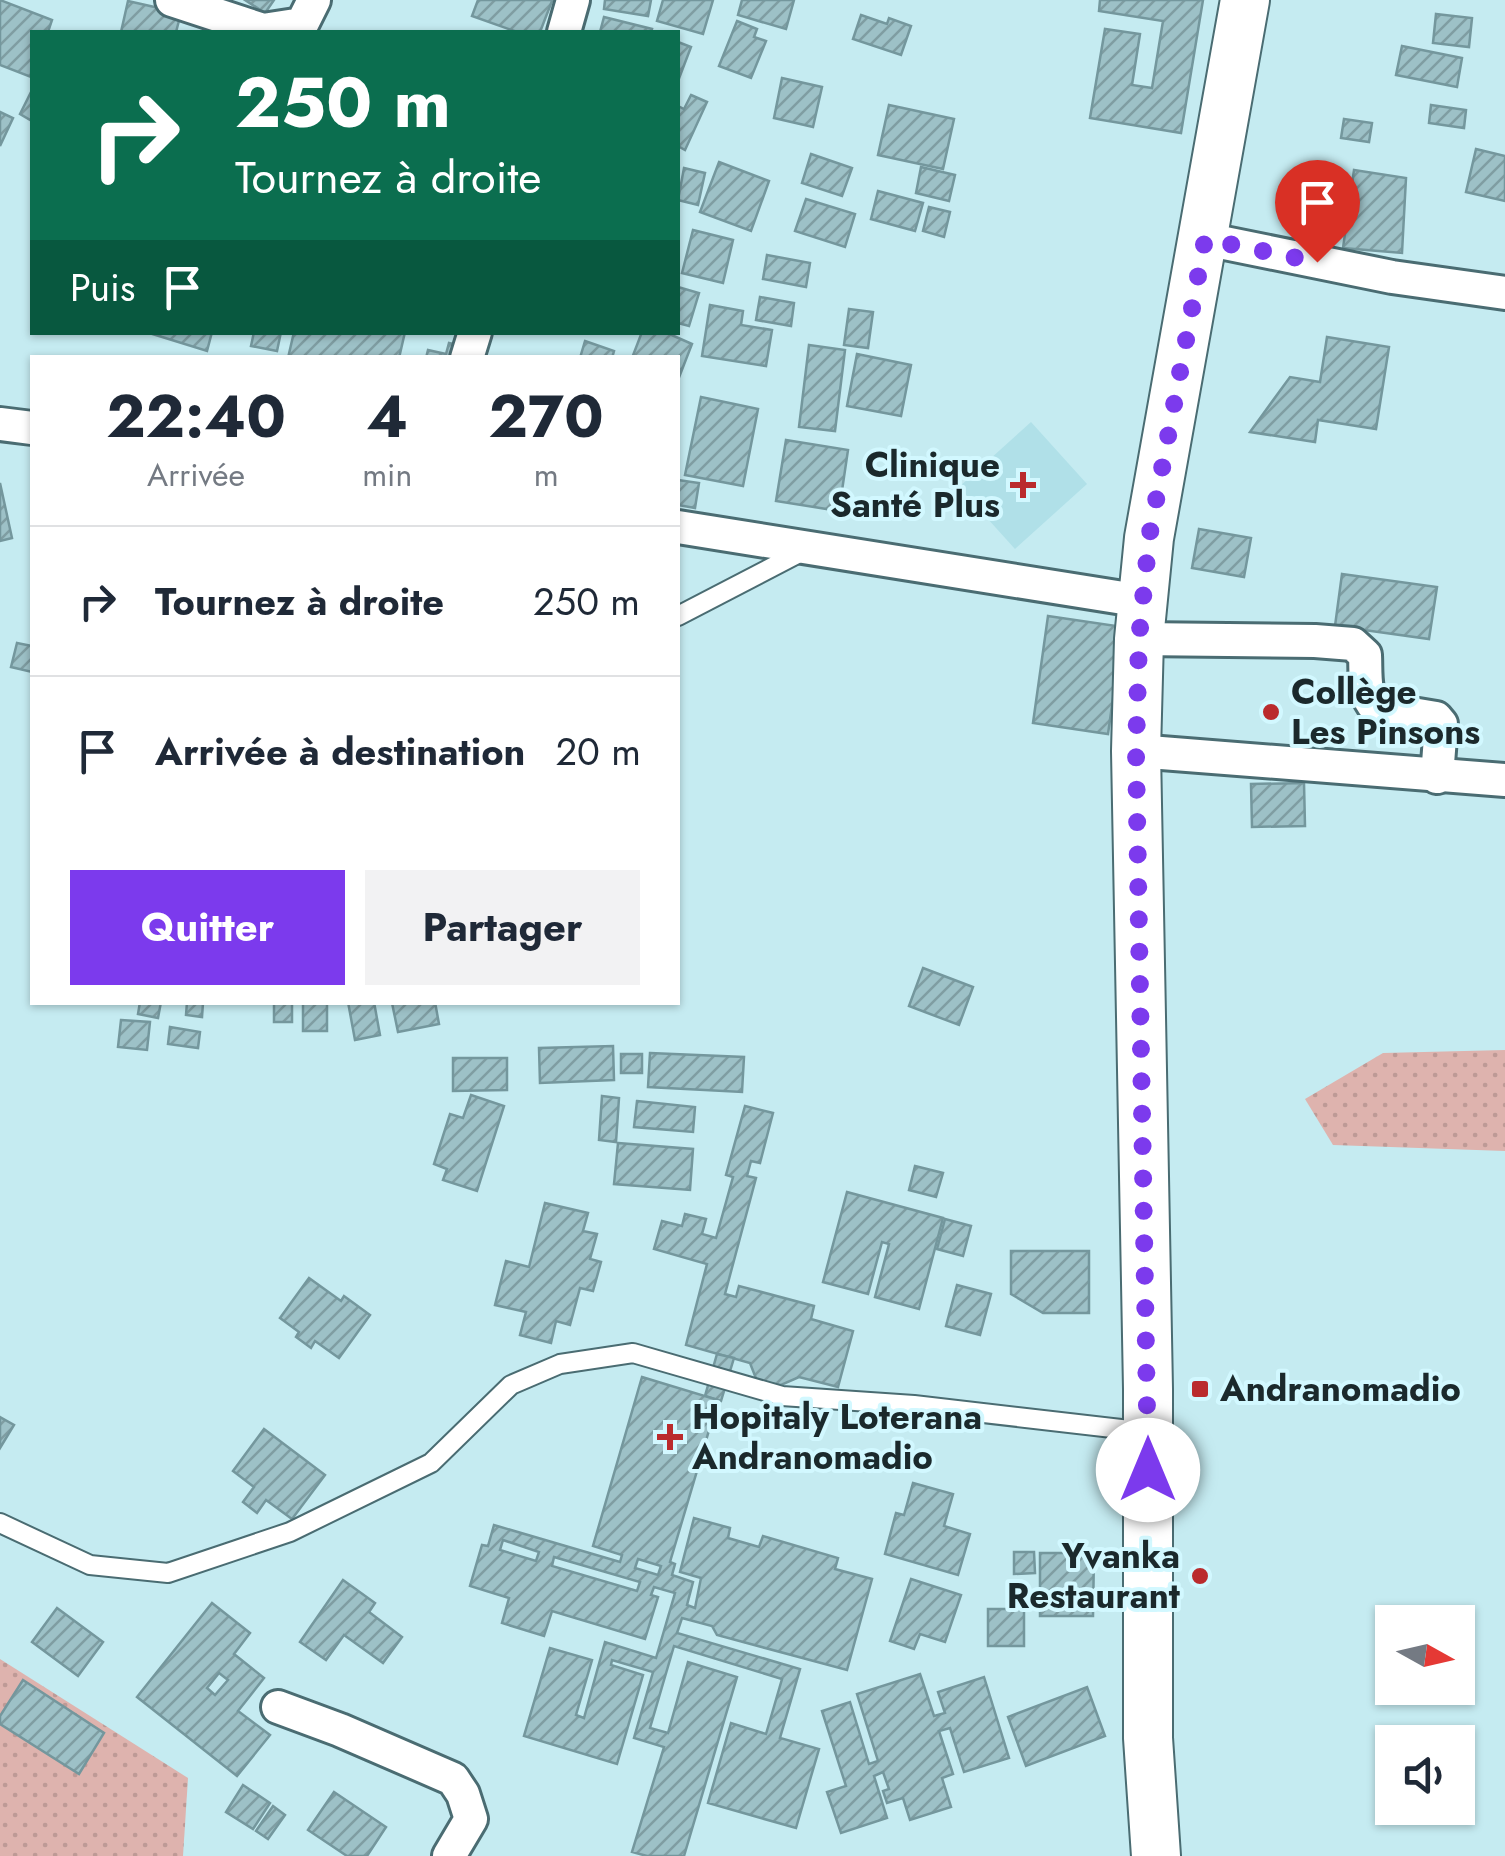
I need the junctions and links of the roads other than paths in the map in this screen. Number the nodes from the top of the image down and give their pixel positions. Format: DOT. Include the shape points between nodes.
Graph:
graph roads {
  1 [pos="172,0"];
  2 [pos="314,0"];
  3 [pos="573,0"];
  4 [pos="1245,0"];
  5 [pos="565,30"];
  6 [pos="1205,239"];
  7 [pos="1505,293"];
  8 [pos="0,424"];
  9 [pos="30,428"];
  10 [pos="680,527"];
  11 [pos="808,548"];
  12 [pos="680,615"];
  13 [pos="1140,620"];
  14 [pos="1136,752"];
  15 [pos="1436,777"];
  16 [pos="1505,780"];
  17 [pos="1148,1432"];
  18 [pos="0,1523"];
  19 [pos="278,1707"];
  20 [pos="448,1856"];
  21 [pos="1156,1856"];
  1 -- 2 [label="street" via="262,30 302,24"];
  3 -- 5 [label="street"];
  4 -- 6 [label="main road"];
  6 -- 7 [label="street"];
  6 -- 13 [label="main road"];
  8 -- 9 [label="street"];
  10 -- 11 [label="street"];
  11 -- 12 [label="lane"];
  11 -- 13 [label="street"];
  13 -- 14 [label="main road"];
  13 -- 15 [label="street" via="1353,644 1365,655 1366,686 1376,708 1441,724"];
  14 -- 15 [label="street"];
  14 -- 17 [label="main road"];
  15 -- 16 [label="street"];
  17 -- 18 [label="lane" via="782,1396 633,1353 560,1364 511,1385 431,1463 290,1532 168,1573 90,1565"];
  17 -- 21 [label="main road" via="1148,1738"];
  19 -- 20 [label="street" via="453,1779 471,1819"];
}
